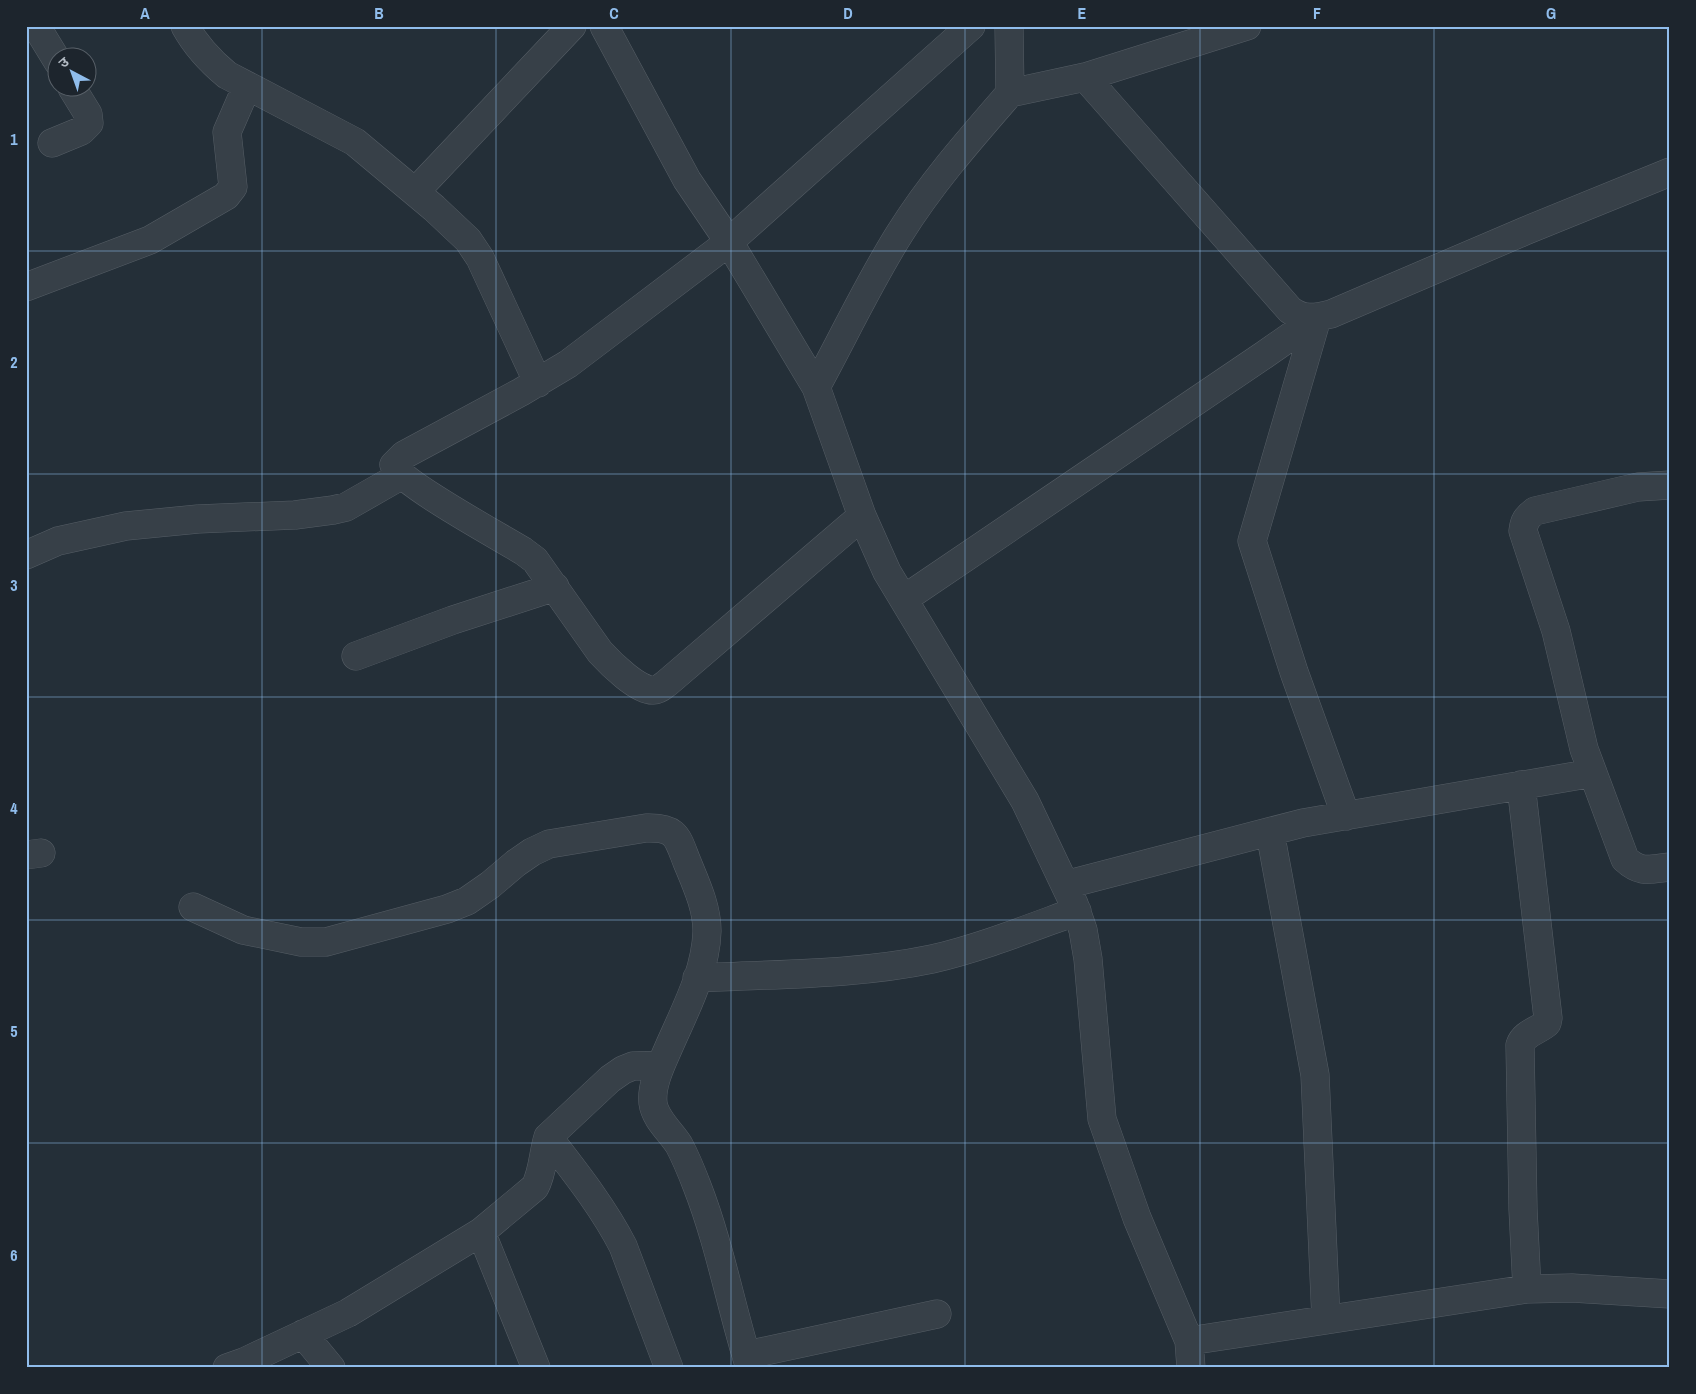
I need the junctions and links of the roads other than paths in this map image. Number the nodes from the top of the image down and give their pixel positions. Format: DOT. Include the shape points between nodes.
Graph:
graph roads {
  1 [pos="36,26"];
  2 [pos="185,26"];
  3 [pos="572,26"];
  4 [pos="604,26"];
  5 [pos="972,26"];
  6 [pos="1009,26"];
  7 [pos="1248,26"];
  8 [pos="49,48"];
  9 [pos="1084,77"];
  10 [pos="247,86"];
  11 [pos="1010,93"];
  12 [pos="78,98"];
  13 [pos="52,143"];
  14 [pos="1670,172"];
  15 [pos="416,191"];
  16 [pos="729,242"];
  17 [pos="26,287"];
  18 [pos="1317,318"];
  19 [pos="538,383"];
  20 [pos="816,387"];
  21 [pos="402,475"];
  22 [pos="1670,485"];
  23 [pos="862,516"];
  24 [pos="26,555"];
  25 [pos="555,587"];
  26 [pos="904,599"];
  27 [pos="356,656"];
  28 [pos="1593,773"];
  29 [pos="1521,785"];
  30 [pos="1346,816"];
  31 [pos="1270,832"];
  32 [pos="1670,867"];
  33 [pos="1065,885"];
  34 [pos="193,907"];
  35 [pos="1077,911"];
  36 [pos="697,978"];
  37 [pos="661,1065"];
  38 [pos="548,1137"];
  39 [pos="481,1232"];
  40 [pos="1527,1289"];
  41 [pos="1670,1294"];
  42 [pos="937,1314"];
  43 [pos="1326,1320"];
  44 [pos="303,1334"];
  45 [pos="1189,1340"];
  46 [pos="749,1361"];
  47 [pos="227,1368"];
  48 [pos="331,1368"];
  49 [pos="536,1368"];
  50 [pos="669,1368"];
  51 [pos="1191,1368"];
  1 -- 8 [label="street"];
  2 -- 10 [label="street" via="210,61"];
  3 -- 15 [label="street"];
  4 -- 16 [label="street" via="687,180"];
  5 -- 16 [label="street"];
  6 -- 11 [label="street"];
  7 -- 9 [label="street"];
  9 -- 11 [label="street"];
  9 -- 18 [label="street" via="1290,310 1297,316"];
  10 -- 15 [label="street" via="355,142"];
  10 -- 17 [label="street" via="227,132 233,187 226,196 150,240"];
  11 -- 20 [label="street" via="951,160 900,232"];
  12 -- 13 [label="street" via="88,114 89,123 81,131"];
  14 -- 18 [label="street"];
  15 -- 19 [label="street" via="468,240 480,258"];
  16 -- 19 [label="street" via="568,364"];
  16 -- 20 [label="street"];
  18 -- 26 [label="street"];
  18 -- 30 [label="street" via="1252,541 1294,672"];
  19 -- 21 [label="street" via="404,455 394,465"];
  20 -- 23 [label="street"];
  21 -- 24 [label="street" via="346,507 333,510 126,526 58,541"];
  21 -- 25 [label="street" via="535,560"];
  22 -- 28 [label="street" via="1638,488 1535,511 1527,516 1524,523"];
  23 -- 25 [label="street" via="660,689 653,691 613,666 585,633"];
  23 -- 26 [label="street" via="887,572"];
  25 -- 27 [label="street"];
  26 -- 33 [label="street" via="1026,801"];
  28 -- 29 [label="street"];
  28 -- 32 [label="street" via="1626,859 1644,870"];
  29 -- 30 [label="street"];
  29 -- 40 [label="street" via="1548,1018 1547,1023 1522,1039 1520,1044"];
  30 -- 31 [label="street"];
  31 -- 33 [label="street"];
  31 -- 43 [label="street" via="1315,1075"];
  33 -- 35 [label="street"];
  34 -- 36 [label="street" via="243,930 301,942 326,942 447,910 467,901 516,863 549,844 661,828 671,832 679,843 703,907 707,931"];
  35 -- 36 [label="street" via="934,958 877,968"];
  35 -- 45 [label="street" via="1088,958 1102,1119 1137,1218"];
  36 -- 37 [label="street"];
  37 -- 38 [label="street" via="633,1066 623,1070"];
  37 -- 46 [label="street" via="653,1104 679,1146 697,1185"];
  38 -- 39 [label="street" via="535,1187"];
  38 -- 50 [label="street" via="614,1228"];
  39 -- 44 [label="street" via="348,1313"];
  39 -- 49 [label="street"];
  40 -- 41 [label="street" via="1572,1288"];
  40 -- 43 [label="street"];
  42 -- 46 [label="street"];
  43 -- 45 [label="street"];
  44 -- 47 [label="street"];
  44 -- 48 [label="street"];
  45 -- 51 [label="street"];
}
